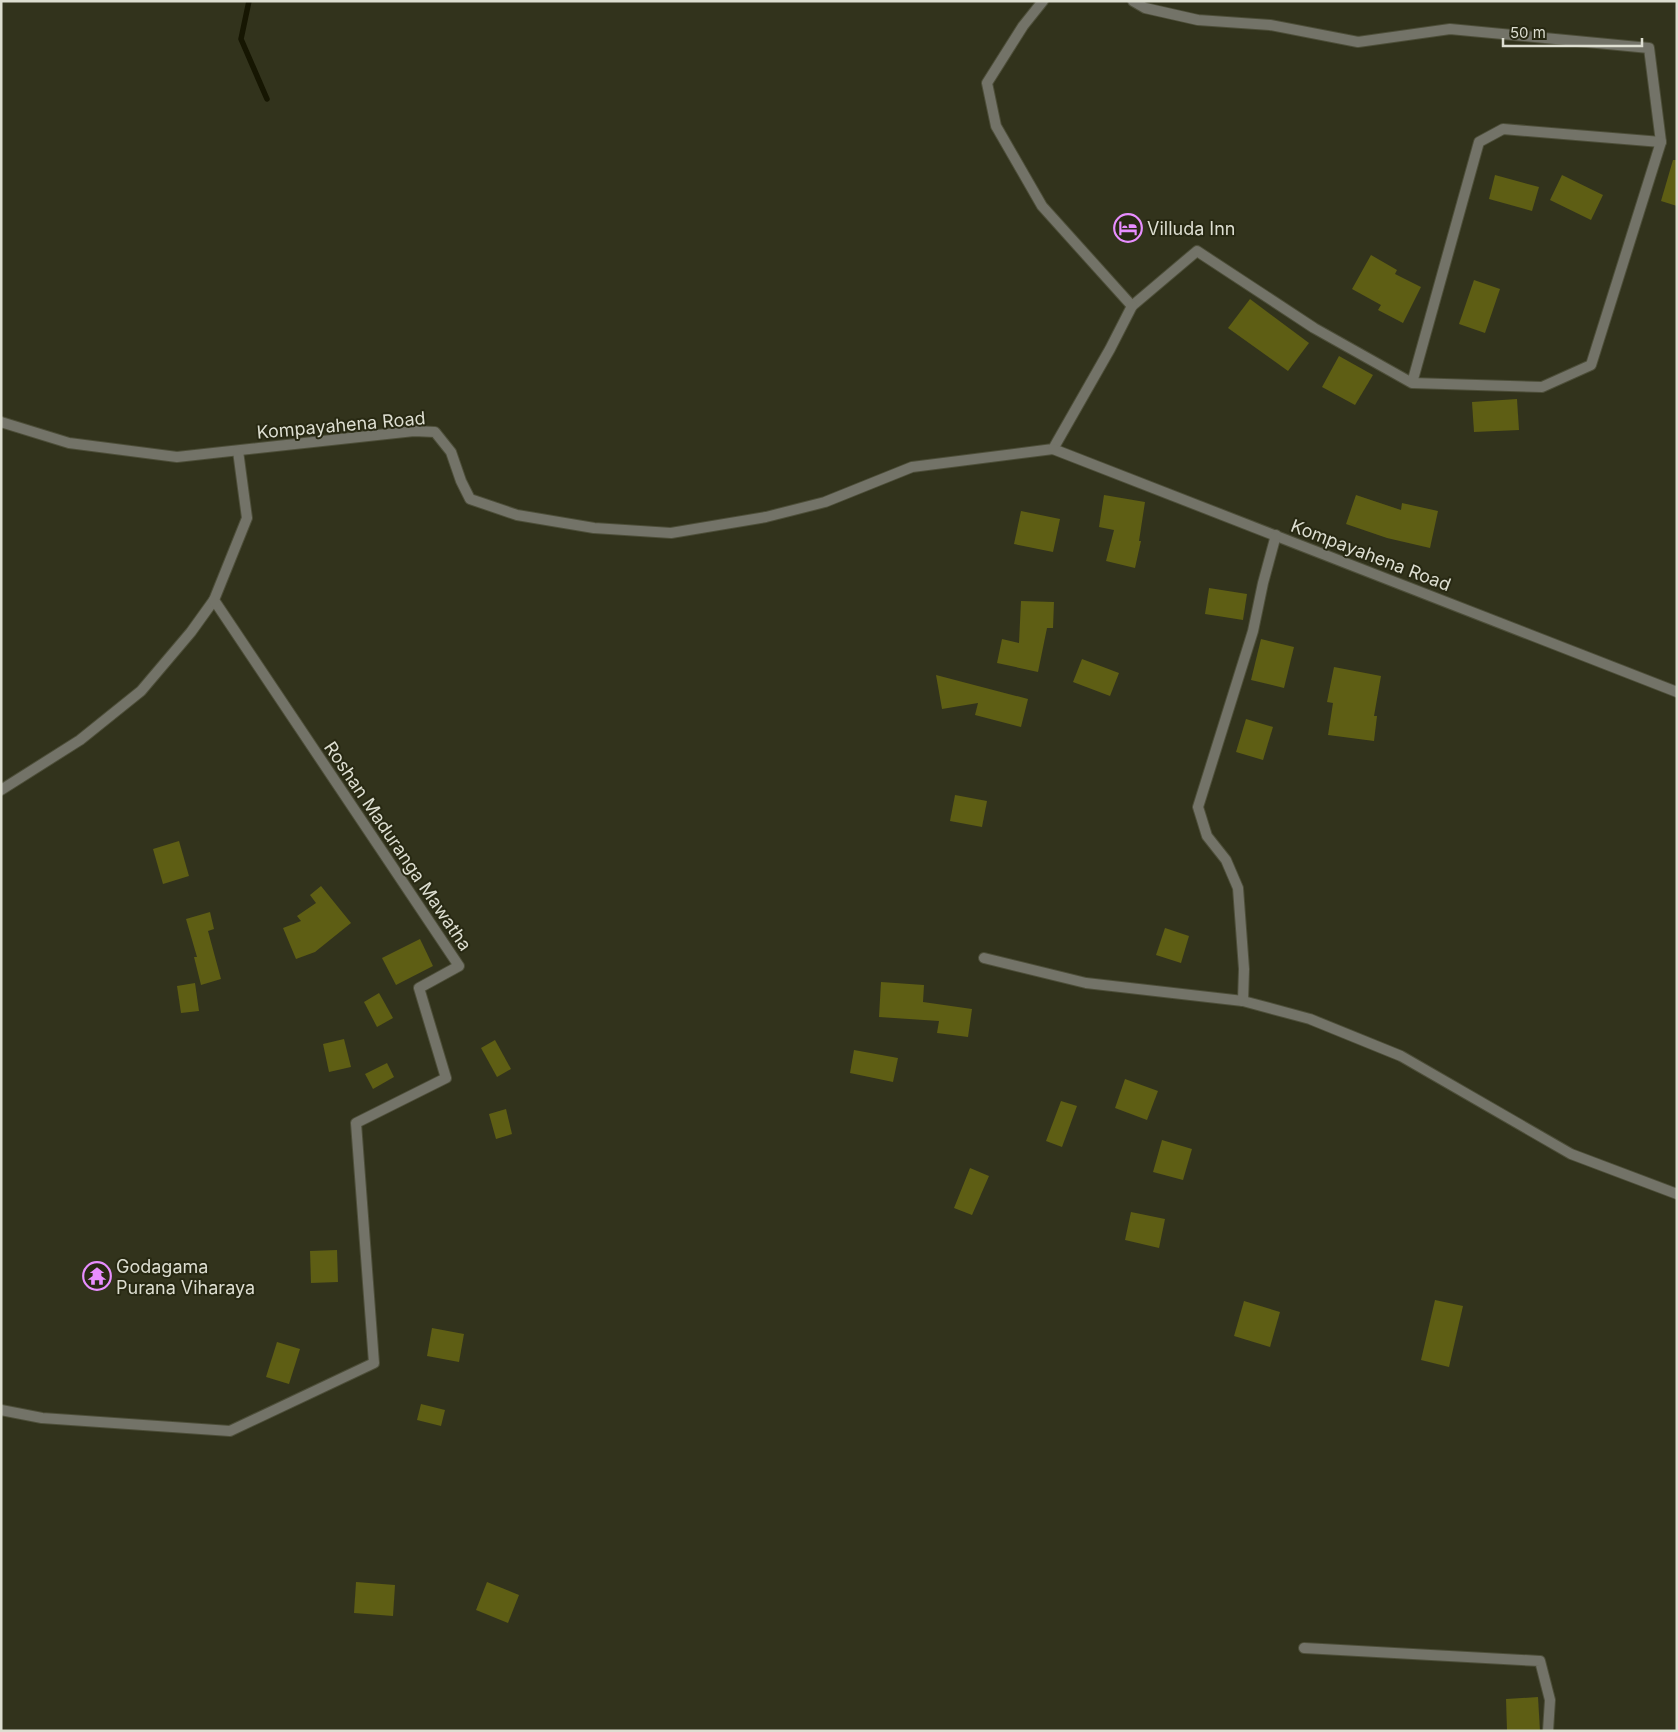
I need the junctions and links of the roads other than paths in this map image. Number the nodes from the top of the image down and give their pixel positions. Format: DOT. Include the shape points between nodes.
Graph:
graph roads {
  1 [pos="1043,1"];
  2 [pos="1133,1"];
  3 [pos="1661,142"];
  4 [pos="1132,306"];
  5 [pos="1412,383"];
  6 [pos="1,422"];
  7 [pos="1053,449"];
  8 [pos="238,451"];
  9 [pos="1276,535"];
  10 [pos="214,600"];
  11 [pos="1677,692"];
  12 [pos="1,790"];
  13 [pos="984,958"];
  14 [pos="1243,1000"];
  15 [pos="1677,1194"];
  16 [pos="1,1410"];
  17 [pos="1304,1648"];
  18 [pos="1548,1731"];
  1 -- 4 [label="street" via="987,83 996,126 1042,206"];
  2 -- 3 [label="street" via="1146,8 1198,20 1270,26 1358,42 1450,29 1649,48"];
  3 -- 5 [label="street" via="1591,365 1542,387"];
  3 -- 5 [label="street" via="1503,129 1479,142"];
  4 -- 5 [label="street" via="1197,251 1314,328"];
  4 -- 7 [label="street"];
  6 -- 8 [label="street, Kompayahena Road" via="69,443 177,457"];
  7 -- 8 [label="street, Kompayahena Road" via="912,468 825,502 766,517 672,533 594,528 517,515 470,499 451,452 435,432 414,431"];
  7 -- 9 [label="street, Kompayahena Road"];
  8 -- 10 [label="street" via="247,518"];
  9 -- 11 [label="street, Kompayahena Road"];
  9 -- 14 [label="street" via="1253,631 1198,807 1207,836 1226,860 1238,888"];
  10 -- 12 [label="street" via="141,691 80,740"];
  10 -- 16 [label="street, Roshan Maduranga Mawatha" via="459,966 419,988 446,1078 356,1123 374,1363 230,1430 42,1418"];
  13 -- 14 [label="street" via="1086,983"];
  14 -- 15 [label="street" via="1310,1019 1402,1056 1571,1154"];
  17 -- 18 [label="street" via="1540,1661 1550,1700"];
}
